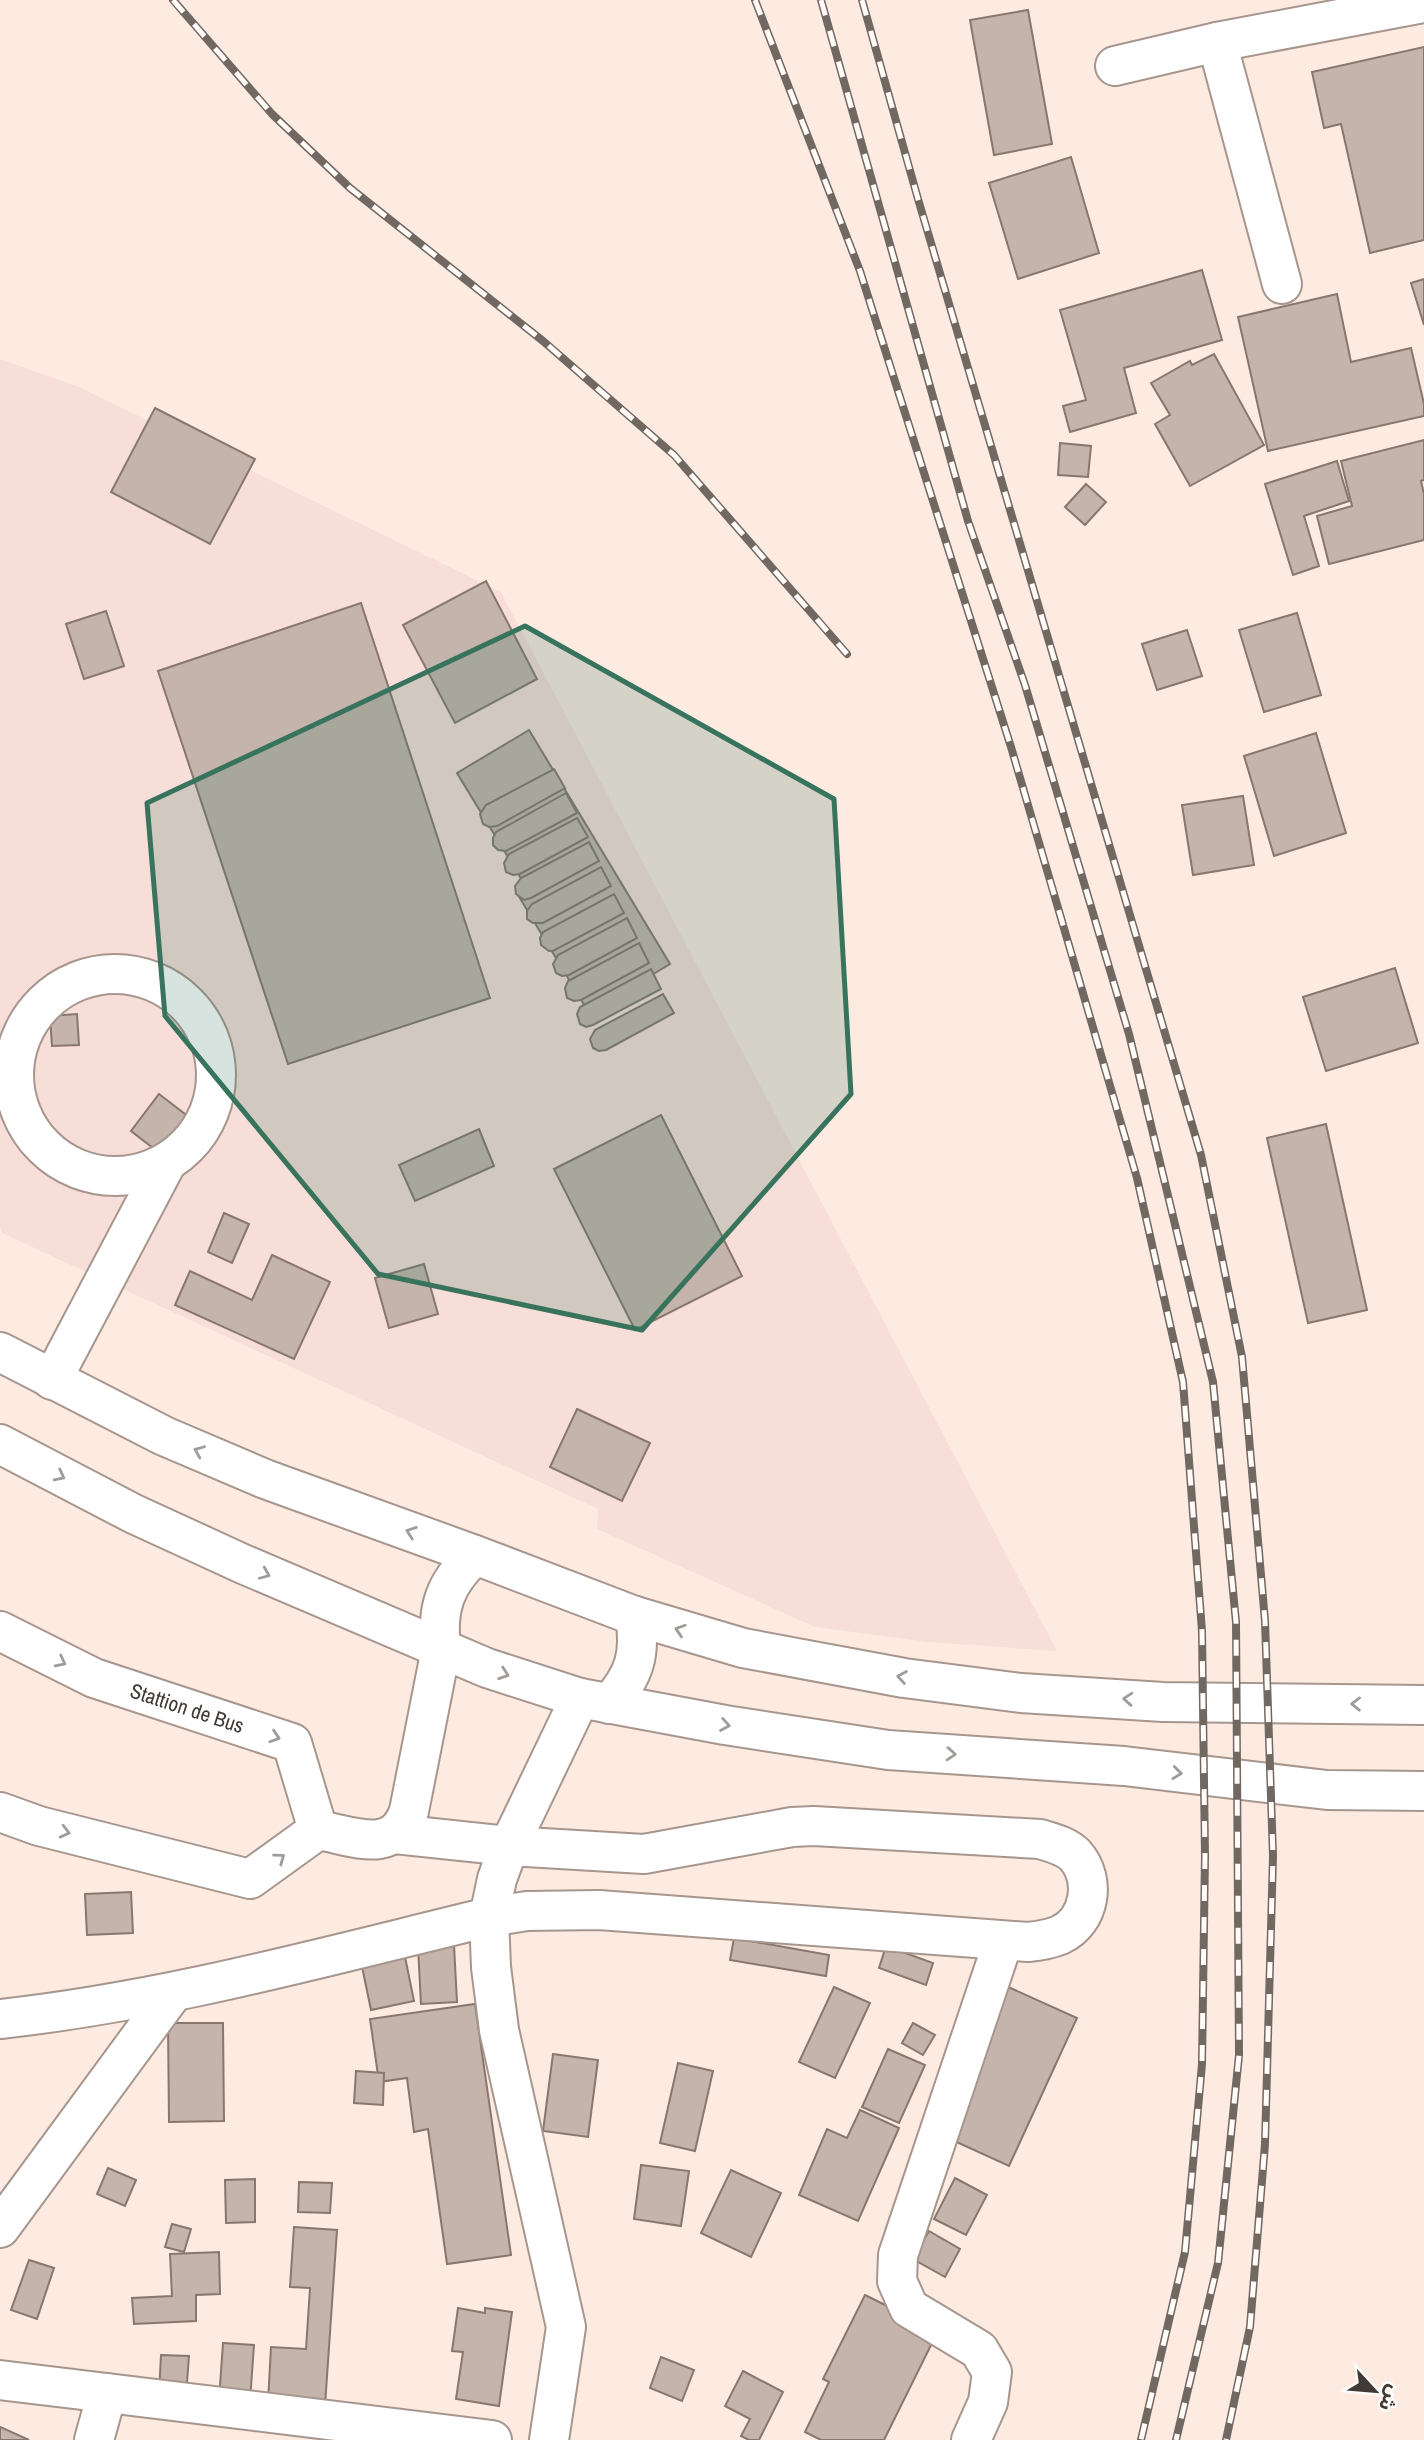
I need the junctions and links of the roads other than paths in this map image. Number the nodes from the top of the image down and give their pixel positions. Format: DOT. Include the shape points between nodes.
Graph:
graph roads {
  1 [pos="1424,3"];
  2 [pos="1217,42"];
  3 [pos="1115,66"];
  4 [pos="1282,284"];
  5 [pos="166,1164"];
  6 [pos="0,1352"];
  7 [pos="52,1380"];
  8 [pos="0,1444"];
  9 [pos="475,1555"];
  10 [pos="635,1616"];
  11 [pos="0,1632"];
  12 [pos="441,1649"];
  13 [pos="594,1701"];
  14 [pos="1424,1705"];
  15 [pos="1424,1791"];
  16 [pos="0,1812"];
  17 [pos="318,1830"];
  18 [pos="395,1834"];
  19 [pos="509,1846"];
  20 [pos="489,1917"];
  21 [pos="1003,1942"];
  22 [pos="172,1994"];
  23 [pos="0,2019"];
  24 [pos="0,2228"];
  25 [pos="0,2380"];
  26 [pos="107,2393"];
  27 [pos="94,2440"];
  28 [pos="492,2440"];
  29 [pos="549,2440"];
  30 [pos="971,2440"];
  1 -- 2 [label="street"];
  2 -- 3 [label="street"];
  2 -- 4 [label="street"];
  5 -- 5 [label="street" via="192,1142 209,1113 217,1081 213,1047 199,1017 176,993 146,978 112,972 79,979 50,996 28,1021 15,1053 13,1086 22,1119 41,1147 68,1167 90,1174 134,1175"];
  5 -- 7 [label="street"];
  6 -- 7 [label="street"];
  9 -- 7 [label="street, one-way" via="265,1479 164,1436"];
  8 -- 12 [label="street, one-way" via="134,1514"];
  9 -- 10 [label="street"];
  9 -- 12 [label="street" via="460,1569 441,1607"];
  10 -- 13 [label="street" via="637,1655 632,1673 622,1689"];
  14 -- 10 [label="street, one-way" via="1163,1702 1021,1693 783,1657"];
  11 -- 17 [label="street, Stattion de Bus, one-way" via="94,1678 292,1743"];
  12 -- 13 [label="street, one-way"];
  12 -- 18 [label="street" via="409,1811"];
  13 -- 15 [label="street, one-way" via="888,1750 1124,1766 1327,1790"];
  13 -- 19 [label="street"];
  16 -- 17 [label="street, one-way" via="250,1879"];
  17 -- 18 [label="street" via="380,1841"];
  18 -- 19 [label="street"];
  19 -- 20 [label="street"];
  19 -- 21 [label="street" via="643,1853 772,1829 814,1826 1040,1839 1074,1854 1088,1888 1077,1923 1044,1940"];
  20 -- 21 [label="street" via="527,1911 599,1910"];
  20 -- 22 [label="street"];
  20 -- 29 [label="street" via="499,2030 566,2327"];
  21 -- 30 [label="street" via="898,2255 897,2281 909,2308 979,2350 992,2372 988,2402"];
  22 -- 23 [label="street"];
  22 -- 24 [label="street"];
  25 -- 26 [label="street"];
  26 -- 27 [label="street"];
  26 -- 28 [label="street"];
}
